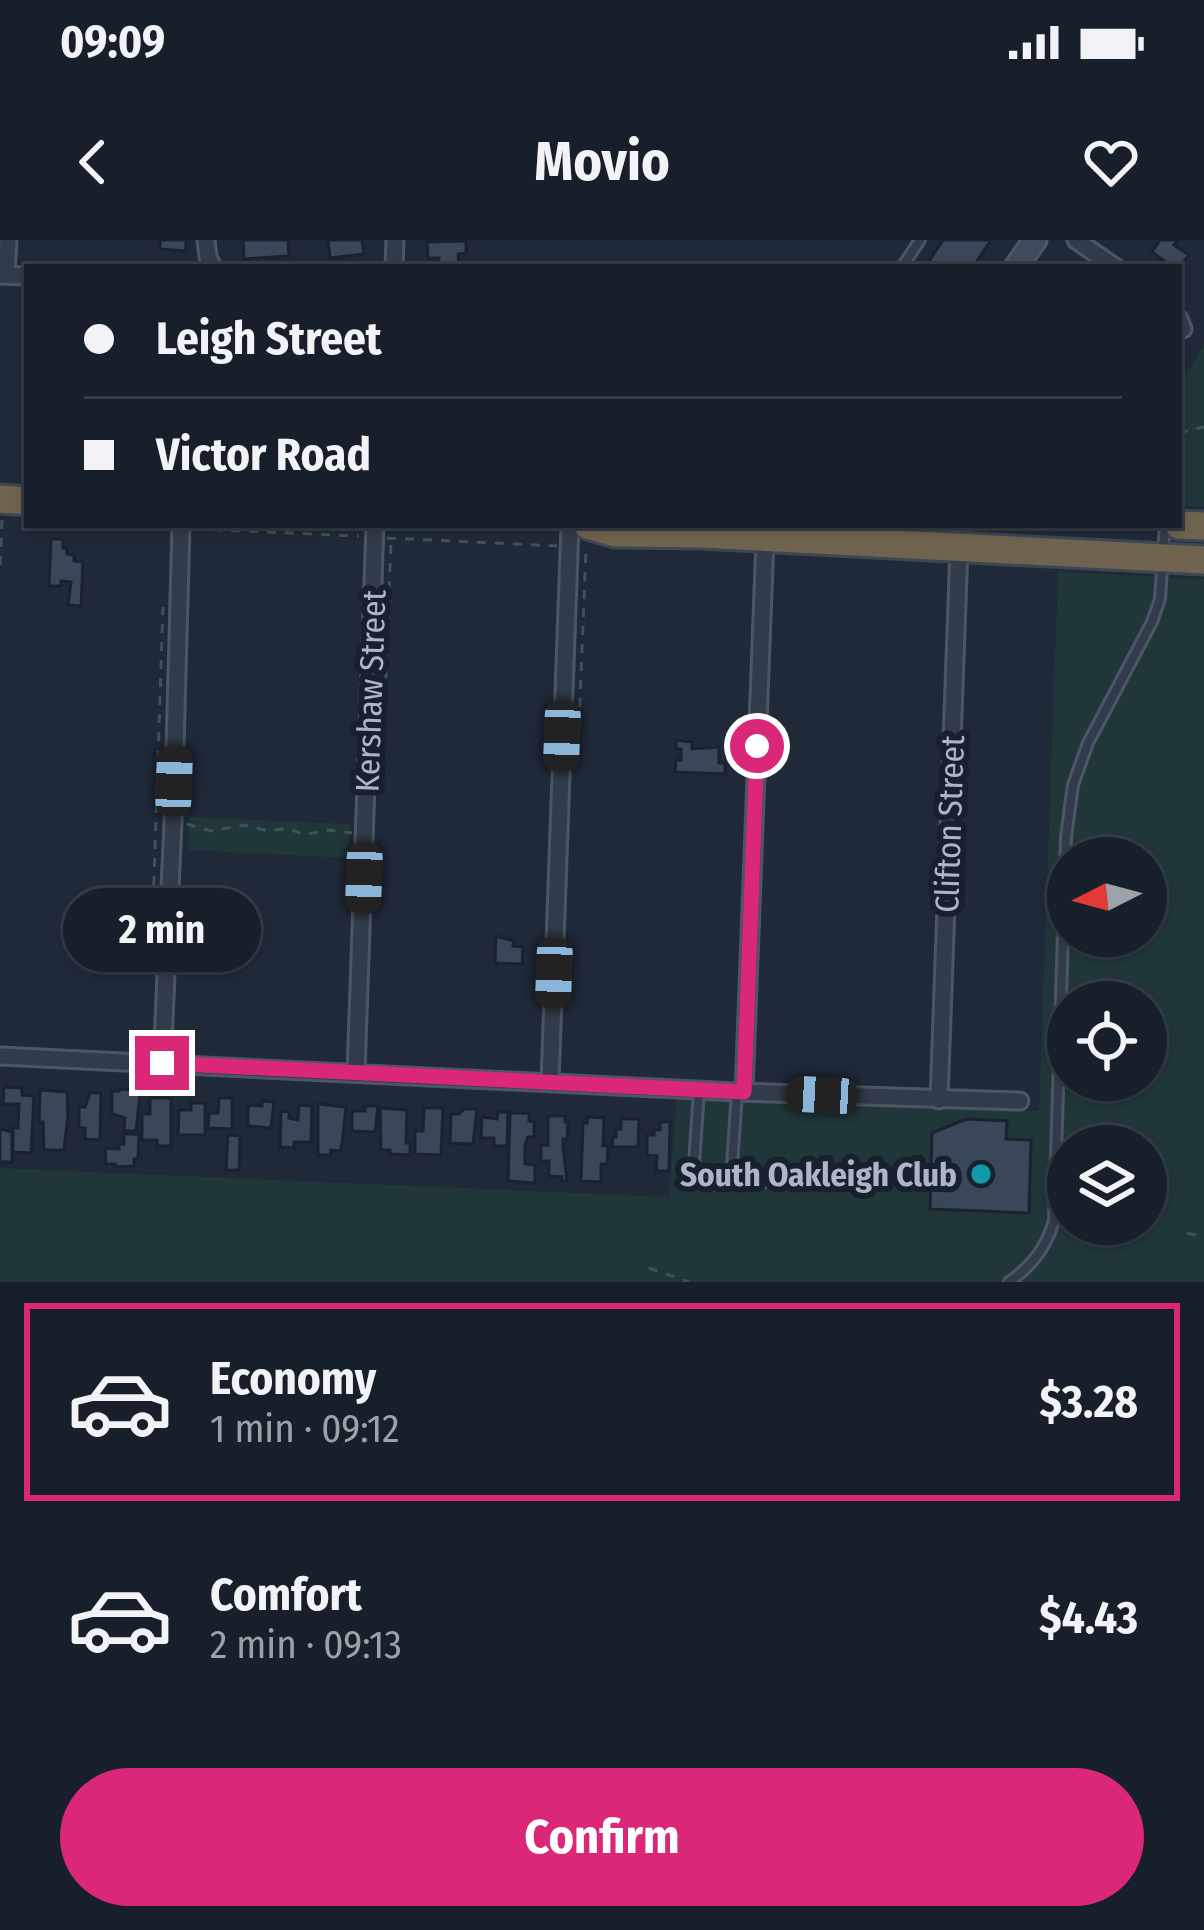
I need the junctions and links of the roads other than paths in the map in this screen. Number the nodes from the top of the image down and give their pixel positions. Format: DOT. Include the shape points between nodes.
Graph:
graph roads {
  1 [pos="8,240"];
  2 [pos="1076,240"];
  3 [pos="1111,264"];
  4 [pos="3,275"];
  5 [pos="181,528"];
  6 [pos="1165,528"];
  7 [pos="375,531"];
  8 [pos="868,535"];
  9 [pos="579,536"];
  10 [pos="765,539"];
  11 [pos="959,548"];
  12 [pos="1163,558"];
  13 [pos="1204,560"];
  14 [pos="0,1056"];
  15 [pos="162,1063"];
  16 [pos="356,1073"];
  17 [pos="550,1082"];
  18 [pos="699,1090"];
  19 [pos="740,1092"];
  20 [pos="939,1100"];
  21 [pos="1020,1101"];
  22 [pos="731,1180"];
  23 [pos="830,1185"];
  24 [pos="1009,1282"];
  1 -- 4 [label="street"];
  2 -- 3 [label="street"];
  5 -- 15 [label="street"];
  6 -- 12 [label="lane"];
  7 -- 16 [label="street, Kershaw Street"];
  8 -- 10 [label="highway"];
  8 -- 11 [label="highway"];
  9 -- 10 [label="highway"];
  9 -- 17 [label="street"];
  10 -- 19 [label="street"];
  11 -- 12 [label="highway"];
  11 -- 20 [label="street, Clifton Street"];
  12 -- 13 [label="highway"];
  12 -- 24 [label="lane" via="1153,622 1073,785 1054,1220 1034,1262"];
  14 -- 15 [label="street"];
  15 -- 16 [label="street"];
  16 -- 17 [label="street"];
  17 -- 18 [label="street"];
  18 -- 19 [label="street"];
  18 -- 22 [label="lane" via="693,1178"];
  19 -- 20 [label="street"];
  19 -- 22 [label="lane"];
  20 -- 21 [label="street"];
  22 -- 23 [label="lane"];
}
